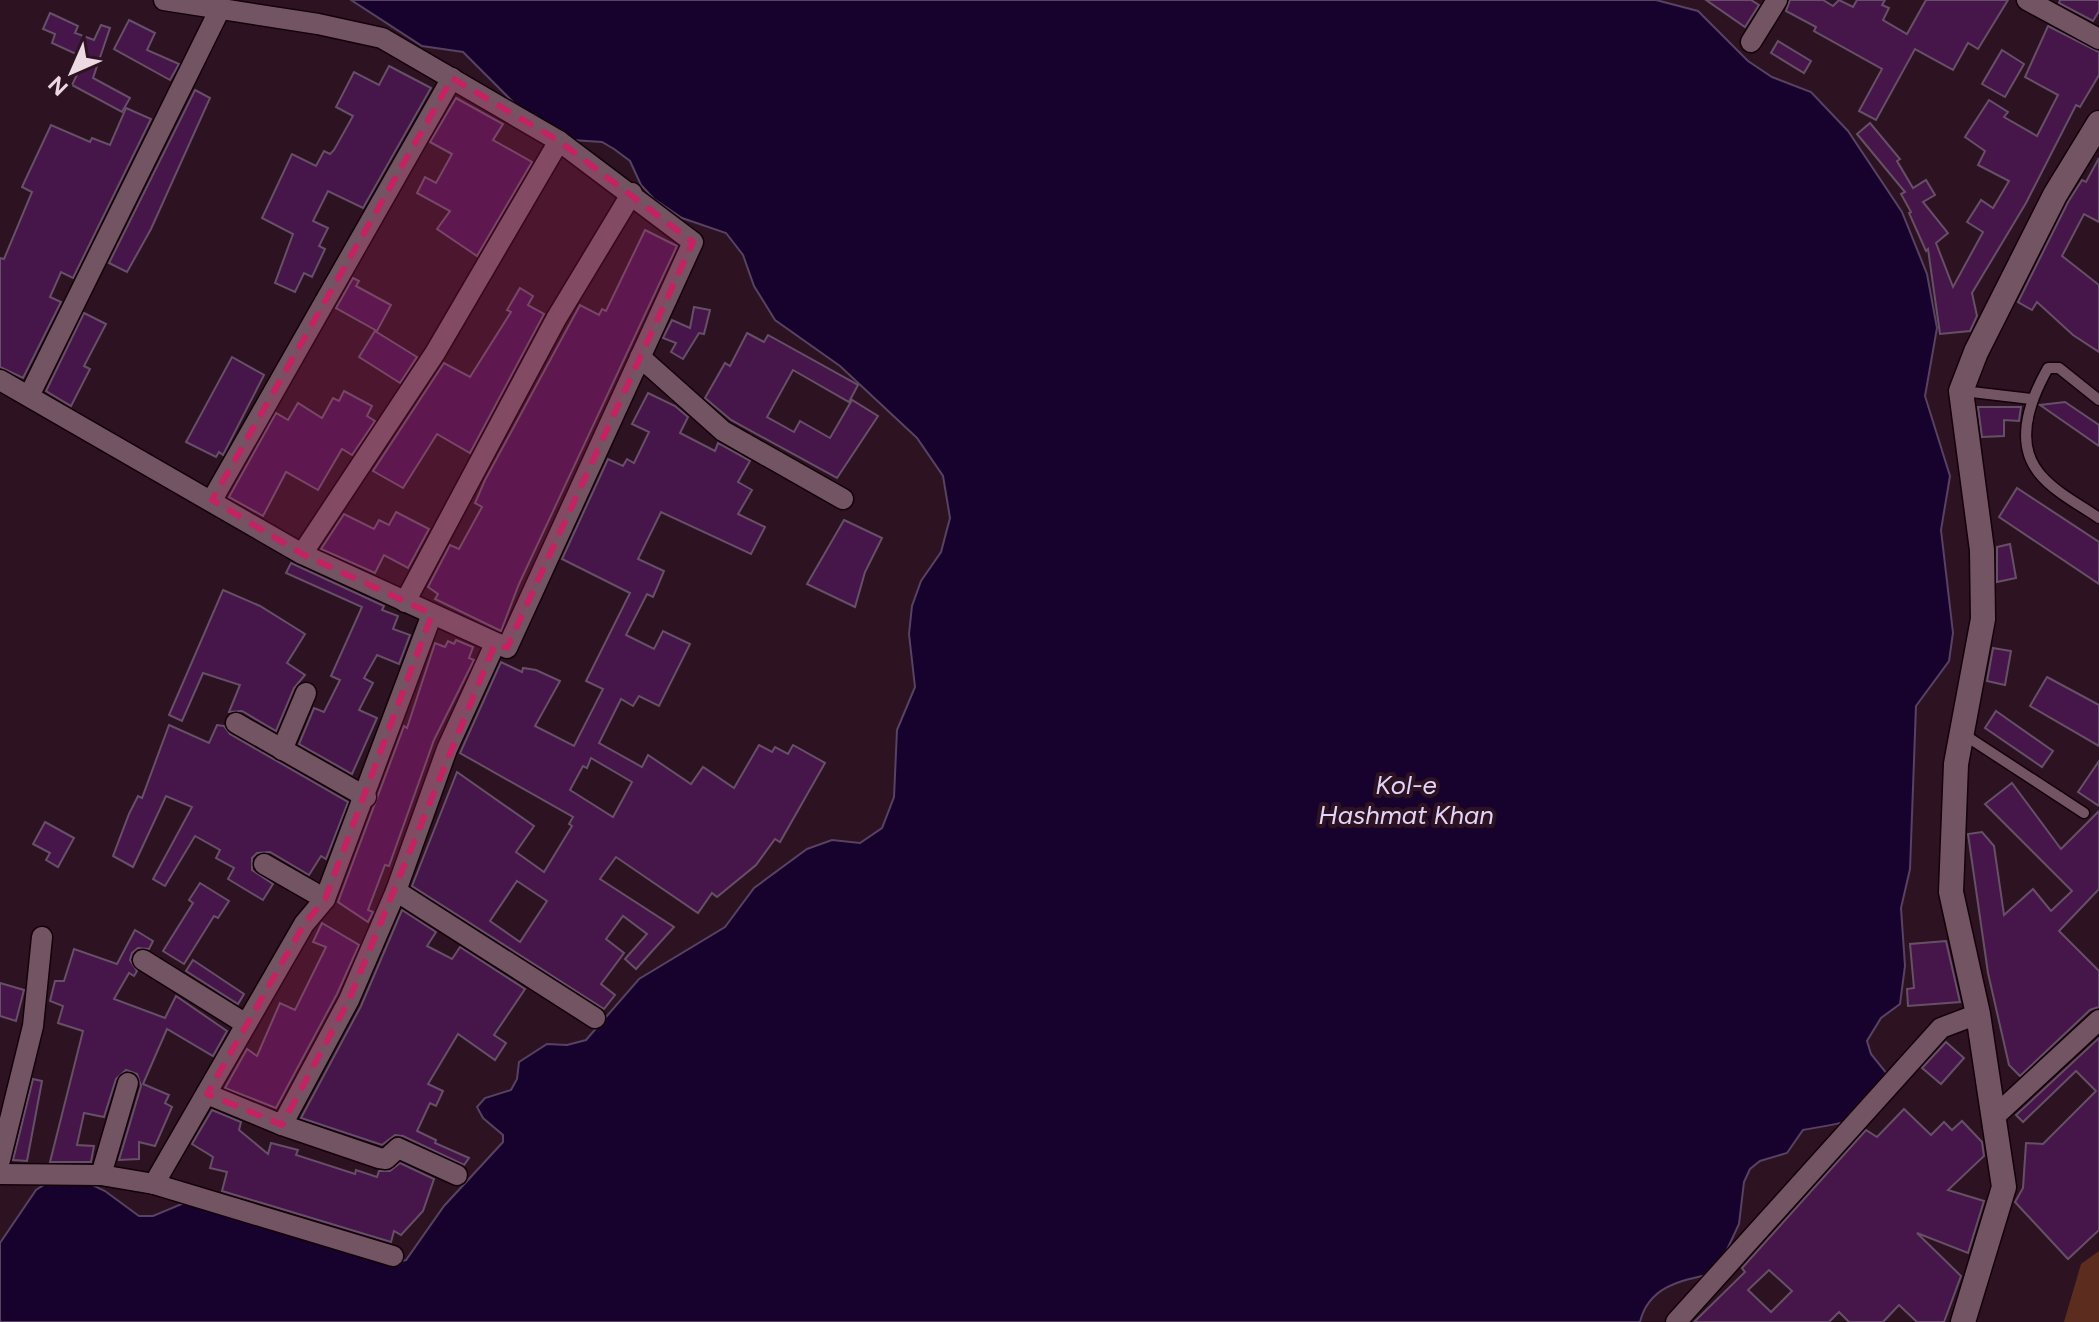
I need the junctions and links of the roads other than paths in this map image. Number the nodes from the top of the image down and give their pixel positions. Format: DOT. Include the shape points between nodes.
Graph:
graph roads {
  1 [pos="164,0"];
  2 [pos="1777,0"];
  3 [pos="2027,0"];
  4 [pos="220,9"];
  5 [pos="2099,39"];
  6 [pos="1751,42"];
  7 [pos="452,78"];
  8 [pos="2099,123"];
  9 [pos="559,141"];
  10 [pos="632,193"];
  11 [pos="640,357"];
  12 [pos="0,380"];
  13 [pos="1961,391"];
  14 [pos="30,394"];
  15 [pos="2031,399"];
  16 [pos="2099,400"];
  17 [pos="843,499"];
  18 [pos="212,500"];
  19 [pos="2099,518"];
  20 [pos="302,554"];
  21 [pos="405,602"];
  22 [pos="432,614"];
  23 [pos="495,644"];
  24 [pos="306,693"];
  25 [pos="236,723"];
  26 [pos="1961,733"];
  27 [pos="282,750"];
  28 [pos="366,797"];
  29 [pos="2084,813"];
  30 [pos="264,864"];
  31 [pos="396,891"];
  32 [pos="325,899"];
  33 [pos="42,937"];
  34 [pos="143,960"];
  35 [pos="1978,1014"];
  36 [pos="595,1018"];
  37 [pos="2099,1020"];
  38 [pos="246,1024"];
  39 [pos="128,1083"];
  40 [pos="207,1094"];
  41 [pos="1994,1117"];
  42 [pos="282,1125"];
  43 [pos="0,1160"];
  44 [pos="0,1174"];
  45 [pos="101,1175"];
  46 [pos="457,1175"];
  47 [pos="154,1184"];
  48 [pos="393,1256"];
  49 [pos="1676,1322"];
  50 [pos="1963,1322"];
  1 -- 4 [label="street"];
  2 -- 6 [label="street"];
  3 -- 5 [label="street"];
  4 -- 7 [label="street" via="382,38"];
  4 -- 14 [label="street"];
  7 -- 9 [label="street"];
  7 -- 18 [label="street"];
  8 -- 13 [label="street" via="2055,195"];
  9 -- 10 [label="street"];
  9 -- 20 [label="street" via="435,353"];
  10 -- 11 [label="street" via="693,242"];
  10 -- 21 [label="street" via="556,319"];
  11 -- 17 [label="street" via="723,431"];
  11 -- 23 [label="street" via="507,648"];
  12 -- 14 [label="street"];
  13 -- 15 [label="lane"];
  13 -- 26 [label="street" via="1982,550 1983,619"];
  14 -- 18 [label="street"];
  15 -- 16 [label="lane" via="2053,366"];
  15 -- 19 [label="lane" via="2025,432 2038,472"];
  18 -- 20 [label="street"];
  20 -- 21 [label="street"];
  21 -- 22 [label="street"];
  22 -- 23 [label="street"];
  22 -- 28 [label="street"];
  23 -- 31 [label="street" via="447,749"];
  24 -- 27 [label="street"];
  25 -- 27 [label="street"];
  26 -- 29 [label="lane"];
  26 -- 35 [label="street" via="1951,892"];
  27 -- 28 [label="street"];
  28 -- 32 [label="street"];
  30 -- 32 [label="street"];
  31 -- 36 [label="street"];
  31 -- 42 [label="street" via="349,1000"];
  32 -- 38 [label="street" via="304,924"];
  33 -- 43 [label="street" via="33,1026"];
  34 -- 38 [label="street"];
  35 -- 41 [label="street"];
  35 -- 49 [label="street" via="1941,1028"];
  37 -- 41 [label="street"];
  38 -- 40 [label="street"];
  39 -- 45 [label="street"];
  40 -- 42 [label="street"];
  40 -- 47 [label="street"];
  41 -- 50 [label="street" via="2004,1187"];
  42 -- 46 [label="street" via="379,1158 386,1159 398,1148"];
  44 -- 45 [label="street"];
  45 -- 47 [label="street"];
  47 -- 48 [label="street"];
}
